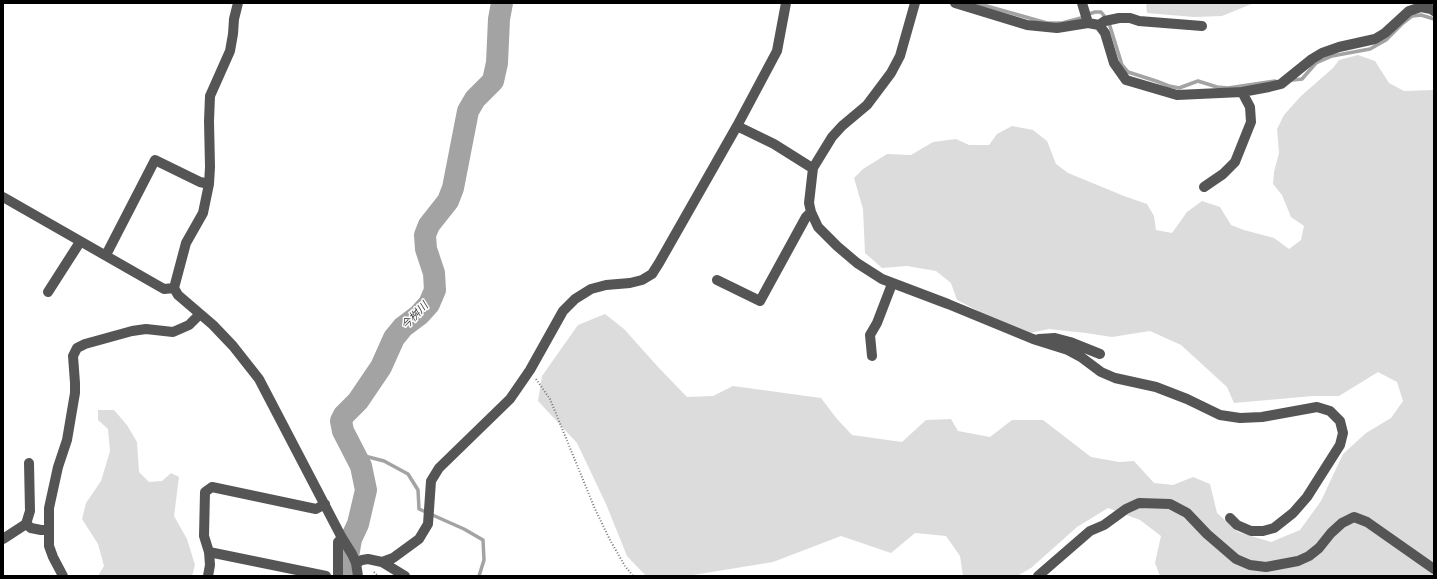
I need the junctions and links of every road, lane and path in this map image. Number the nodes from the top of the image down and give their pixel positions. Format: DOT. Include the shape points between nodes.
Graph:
graph roads {
  1 [pos="238,3"];
  2 [pos="786,3"];
  3 [pos="915,3"];
  4 [pos="955,3"];
  5 [pos="1082,3"];
  6 [pos="1434,11"];
  7 [pos="1088,23"];
  8 [pos="1099,25"];
  9 [pos="1202,26"];
  10 [pos="1242,92"];
  11 [pos="737,126"];
  12 [pos="813,168"];
  13 [pos="209,184"];
  14 [pos="1204,187"];
  15 [pos="3,196"];
  16 [pos="811,212"];
  17 [pos="80,242"];
  18 [pos="106,255"];
  19 [pos="717,280"];
  20 [pos="892,284"];
  21 [pos="174,288"];
  22 [pos="48,292"];
  23 [pos="200,314"];
  24 [pos="1033,339"];
  25 [pos="1100,354"];
  26 [pos="872,356"];
  27 [pos="530,370"];
  28 [pos="29,463"];
  29 [pos="325,504"];
  30 [pos="1230,518"];
  31 [pos="26,524"];
  32 [pos="48,530"];
  33 [pos="342,538"];
  34 [pos="3,539"];
  35 [pos="209,552"];
  36 [pos="382,562"];
  37 [pos="356,563"];
  38 [pos="1434,569"];
  39 [pos="63,576"];
  40 [pos="208,576"];
  41 [pos="326,576"];
  42 [pos="338,576"];
  43 [pos="358,576"];
  44 [pos="405,576"];
  45 [pos="633,576"];
  46 [pos="1038,576"];
  1 -- 13 [label="street" via="230,52 210,96"];
  2 -- 11 [label="street" via="777,50"];
  3 -- 12 [label="street" via="900,56 891,73 867,105 832,137"];
  4 -- 7 [label="street" via="1027,25 1057,28"];
  5 -- 7 [label="street"];
  6 -- 10 [label="street" via="1421,7 1409,11 1375,40 1322,53 1281,84"];
  7 -- 8 [label="street"];
  8 -- 9 [label="street" via="1105,21 1130,18"];
  8 -- 10 [label="street" via="1105,33 1114,63 1126,80 1177,94"];
  10 -- 14 [label="street" via="1250,107 1251,122 1235,162"];
  11 -- 12 [label="street" via="774,144"];
  11 -- 27 [label="street" via="652,274 630,283 590,289 575,299 563,311"];
  12 -- 16 [label="street" via="809,203"];
  13 -- 18 [label="street" via="154,160"];
  13 -- 21 [label="street" via="203,213 186,242"];
  15 -- 17 [label="street"];
  16 -- 19 [label="street" via="760,301"];
  16 -- 20 [label="street" via="818,227 856,263"];
  17 -- 18 [label="street"];
  17 -- 22 [label="street"];
  18 -- 21 [label="street" via="164,289"];
  20 -- 24 [label="street"];
  20 -- 26 [label="street" via="870,335"];
  21 -- 23 [label="street" via="178,295"];
  23 -- 29 [label="street" via="233,346 259,379"];
  23 -- 32 [label="street" via="189,325 173,332 146,329 132,331 77,348 73,356 75,393 67,440 49,508"];
  24 -- 25 [label="street" via="1055,338"];
  24 -- 30 [label="street" via="1068,350 1101,372 1115,378 1156,387 1220,415 1240,418 1262,417 1317,407 1330,411 1340,421 1343,433 1340,445 1307,497 1293,513 1274,528 1263,531 1251,531 1237,525"];
  27 -- 36 [label="street" via="510,399 439,468 431,481 428,524 418,539 393,558"];
  27 -- 45 [label="path" via="550,399 595,509 625,566"];
  28 -- 31 [label="street" via="30,511"];
  29 -- 33 [label="street"];
  29 -- 35 [label="street" via="316,509 212,487 205,492 204,536"];
  31 -- 32 [label="street" via="31,528"];
  31 -- 34 [label="street"];
  32 -- 39 [label="street" via="49,546"];
  33 -- 37 [label="street"];
  33 -- 42 [label="street" via="338,542"];
  35 -- 40 [label="street"];
  35 -- 41 [label="street"];
  36 -- 37 [label="street" via="368,559"];
  36 -- 44 [label="street"];
  37 -- 43 [label="street"];
  38 -- 46 [label="street" via="1367,522 1354,518 1342,523 1319,548 1298,561 1266,567 1250,565 1236,559 1187,513 1170,504 1139,504 1090,531"];
}
